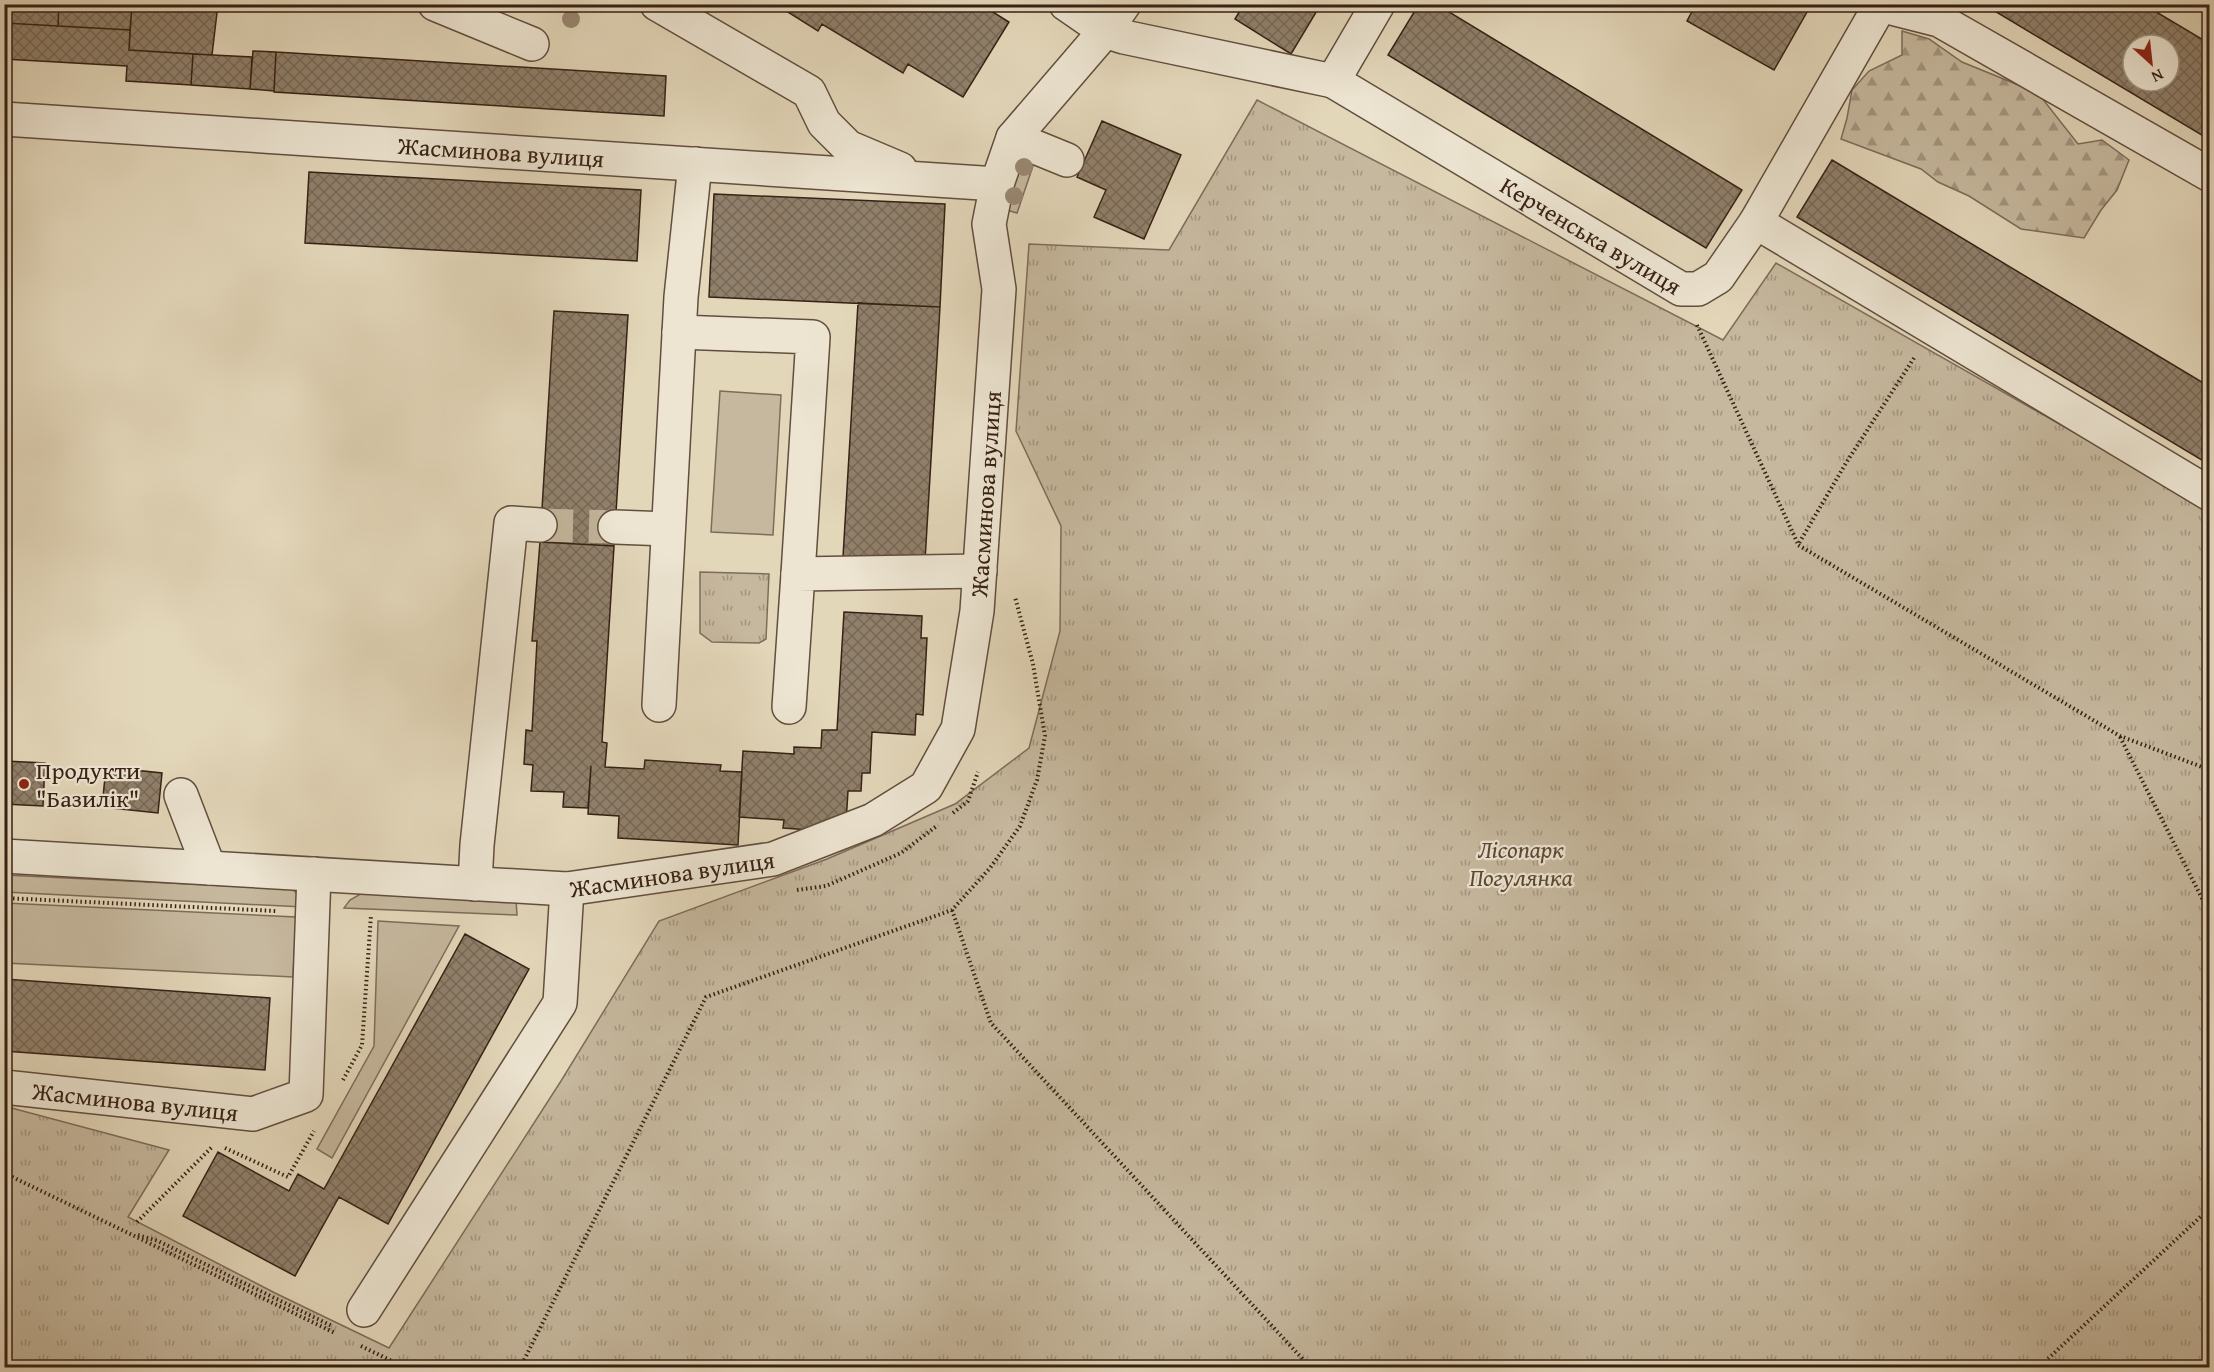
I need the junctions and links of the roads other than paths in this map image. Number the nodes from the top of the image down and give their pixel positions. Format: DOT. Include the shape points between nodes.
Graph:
graph roads {
  1 [pos="435,4"];
  2 [pos="657,4"];
  3 [pos="1066,4"];
  4 [pos="1124,4"];
  5 [pos="1378,4"];
  6 [pos="1879,5"];
  7 [pos="1105,31"];
  8 [pos="532,44"];
  9 [pos="1334,81"];
  10 [pos="4,118"];
  11 [pos="1013,138"];
  12 [pos="1067,160"];
  13 [pos="694,164"];
  14 [pos="2210,175"];
  15 [pos="930,180"];
  16 [pos="997,184"];
  17 [pos="1756,222"];
  18 [pos="679,332"];
  19 [pos="2210,494"];
  20 [pos="540,525"];
  21 [pos="615,527"];
  22 [pos="668,529"];
  23 [pos="980,571"];
  24 [pos="798,574"];
  25 [pos="659,705"];
  26 [pos="789,707"];
  27 [pos="181,795"];
  28 [pos="4,856"];
  29 [pos="209,868"];
  30 [pos="314,874"];
  31 [pos="475,884"];
  32 [pos="567,889"];
  33 [pos="4,1087"];
  34 [pos="364,1310"];
  1 -- 8 [label="street"];
  2 -- 15 [label="street" via="809,92 824,123 848,147"];
  3 -- 7 [label="street, Керченська вулиця"];
  4 -- 7 [label="street, Жасминова вулиця"];
  5 -- 9 [label="street"];
  6 -- 14 [label="street" via="1939,20"];
  6 -- 17 [label="street, Керченська вулиця"];
  7 -- 9 [label="street, Керченська вулиця"];
  7 -- 11 [label="street, Жасминова вулиця"];
  9 -- 17 [label="street, Керченська вулиця" via="1681,289 1698,289 1718,277"];
  10 -- 13 [label="street, Жасминова вулиця"];
  11 -- 12 [label="street"];
  11 -- 16 [label="street, Жасминова вулиця"];
  13 -- 15 [label="street, Жасминова вулиця"];
  13 -- 18 [label="street"];
  15 -- 16 [label="street, Жасминова вулиця"];
  16 -- 23 [label="street, Жасминова вулиця" via="989,224 999,289"];
  17 -- 19 [label="street"];
  18 -- 22 [label="street"];
  18 -- 24 [label="street" via="813,337"];
  20 -- 31 [label="street" via="511,523"];
  21 -- 22 [label="street"];
  22 -- 25 [label="street"];
  23 -- 24 [label="street"];
  23 -- 32 [label="street, Жасминова вулиця" via="958,729 926,788 873,820 773,859"];
  24 -- 26 [label="street"];
  27 -- 29 [label="street"];
  28 -- 29 [label="street"];
  29 -- 30 [label="street"];
  30 -- 31 [label="street, Жасминова вулиця"];
  30 -- 33 [label="street, Жасминова вулиця" via="306,1095 253,1114"];
  31 -- 32 [label="street, Жасминова вулиця"];
  32 -- 34 [label="street" via="560,1003"];
}
